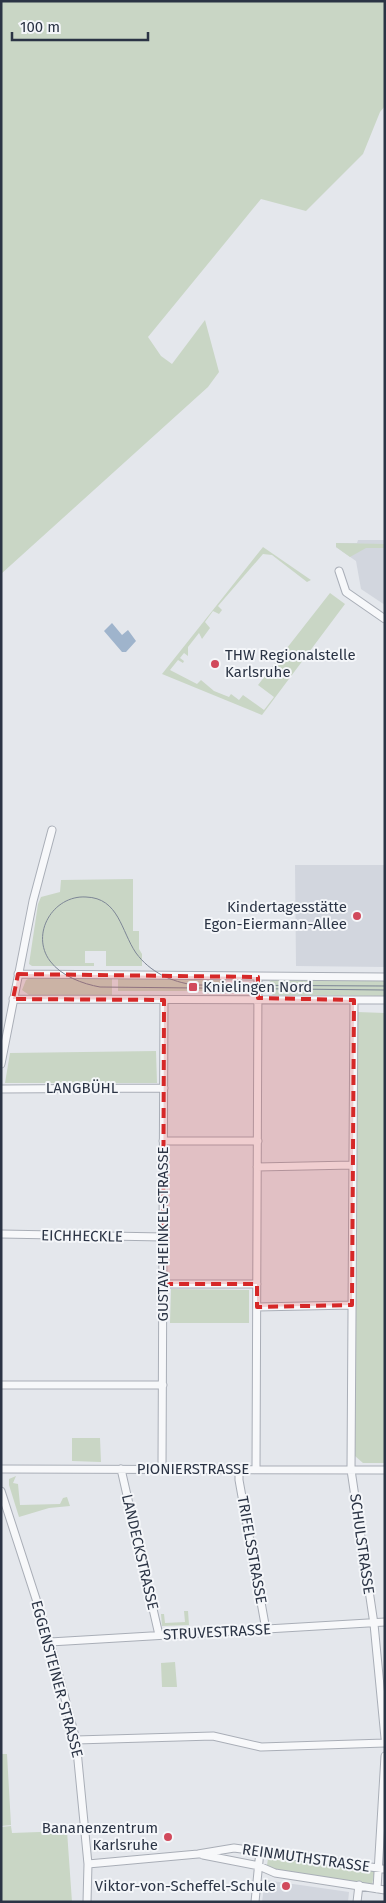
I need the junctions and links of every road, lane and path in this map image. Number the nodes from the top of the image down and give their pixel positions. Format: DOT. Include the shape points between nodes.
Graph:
graph roads {
  1 [pos="340,571"];
  2 [pos="385,619"];
  3 [pos="52,830"];
  4 [pos="18,974"];
  5 [pos="258,977"];
  6 [pos="385,977"];
  7 [pos="258,998"];
  8 [pos="14,999"];
  9 [pos="164,1000"];
  10 [pos="354,1000"];
  11 [pos="385,1000"];
  12 [pos="1,1064"];
  13 [pos="164,1088"];
  14 [pos="1,1089"];
  15 [pos="163,1141"];
  16 [pos="258,1141"];
  17 [pos="353,1165"];
  18 [pos="257,1167"];
  19 [pos="1,1234"];
  20 [pos="163,1237"];
  21 [pos="163,1284"];
  22 [pos="257,1284"];
  23 [pos="352,1305"];
  24 [pos="257,1307"];
  25 [pos="1,1385"];
  26 [pos="163,1385"];
  27 [pos="1,1469"];
  28 [pos="121,1469"];
  29 [pos="162,1469"];
  30 [pos="239,1470"];
  31 [pos="256,1470"];
  32 [pos="351,1470"];
  33 [pos="385,1470"];
  34 [pos="1,1491"];
  35 [pos="5,1514"];
  36 [pos="385,1622"];
  37 [pos="374,1624"];
  38 [pos="266,1630"];
  39 [pos="159,1635"];
  40 [pos="50,1642"];
  41 [pos="385,1738"];
  42 [pos="76,1740"];
  43 [pos="385,1744"];
  44 [pos="385,1756"];
  45 [pos="260,1851"];
  46 [pos="198,1854"];
  47 [pos="88,1864"];
  48 [pos="259,1866"];
  49 [pos="382,1868"];
  50 [pos="359,1885"];
  51 [pos="381,1889"];
  52 [pos="88,1902"];
  53 [pos="255,1902"];
  54 [pos="357,1902"];
  1 -- 2 [label="street" via="346,592"];
  3 -- 4 [label="street"];
  4 -- 5 [label="street"];
  4 -- 8 [label="street"];
  5 -- 6 [label="street"];
  5 -- 7 [label="street"];
  7 -- 9 [label="street"];
  7 -- 10 [label="street"];
  7 -- 16 [label="street"];
  8 -- 9 [label="street"];
  8 -- 12 [label="street"];
  9 -- 13 [label="street, GUSTAV-HEINKEL-STRASSE"];
  10 -- 11 [label="street"];
  10 -- 17 [label="street, SCHULSTRASSE"];
  13 -- 14 [label="street, LANGBÜHL"];
  13 -- 15 [label="street, GUSTAV-HEINKEL-STRASSE"];
  15 -- 16 [label="street"];
  15 -- 20 [label="street, GUSTAV-HEINKEL-STRASSE"];
  16 -- 18 [label="street"];
  17 -- 18 [label="street"];
  17 -- 23 [label="street, SCHULSTRASSE"];
  18 -- 22 [label="street"];
  19 -- 20 [label="street, EICHHECKLE"];
  20 -- 21 [label="street, GUSTAV-HEINKEL-STRASSE"];
  21 -- 22 [label="street"];
  21 -- 26 [label="street, GUSTAV-HEINKEL-STRASSE"];
  22 -- 24 [label="street"];
  23 -- 24 [label="street"];
  23 -- 32 [label="street, SCHULSTRASSE"];
  24 -- 31 [label="street"];
  25 -- 26 [label="street"];
  26 -- 29 [label="street, GUSTAV-HEINKEL-STRASSE"];
  27 -- 28 [label="street, PIONIERSTRASSE"];
  28 -- 29 [label="street, PIONIERSTRASSE"];
  28 -- 39 [label="street, LANDECKSTRASSE"];
  29 -- 30 [label="street, PIONIERSTRASSE"];
  30 -- 31 [label="street, PIONIERSTRASSE"];
  30 -- 38 [label="street, TRIFELSSTRASSE"];
  31 -- 32 [label="street, PIONIERSTRASSE"];
  32 -- 33 [label="street, PIONIERSTRASSE"];
  32 -- 37 [label="street, SCHULSTRASSE"];
  34 -- 35 [label="street, EGGENSTEINER STRASSE"];
  35 -- 40 [label="street, EGGENSTEINER STRASSE"];
  36 -- 37 [label="street, STRUVESTRASSE"];
  37 -- 38 [label="street, STRUVESTRASSE"];
  37 -- 41 [label="street, SCHULSTRASSE"];
  38 -- 39 [label="street, STRUVESTRASSE"];
  39 -- 40 [label="street, STRUVESTRASSE"];
  40 -- 42 [label="street, EGGENSTEINER STRASSE"];
  42 -- 43 [label="street" via="213,1736 261,1747"];
  42 -- 47 [label="street, EGGENSTEINER STRASSE"];
  44 -- 49 [label="street"];
  45 -- 46 [label="street, REINMUTHSTRASSE" via="234,1848"];
  45 -- 48 [label="street"];
  45 -- 49 [label="street, REINMUTHSTRASSE"];
  46 -- 47 [label="street, REINMUTHSTRASSE"];
  46 -- 48 [label="street, REINMUTHSTRASSE"];
  47 -- 52 [label="street, EGGENSTEINER STRASSE"];
  48 -- 50 [label="street, REINMUTHSTRASSE" via="275,1873"];
  48 -- 53 [label="street"];
  49 -- 51 [label="street"];
  50 -- 51 [label="street, REINMUTHSTRASSE"];
  50 -- 54 [label="street"];
}
